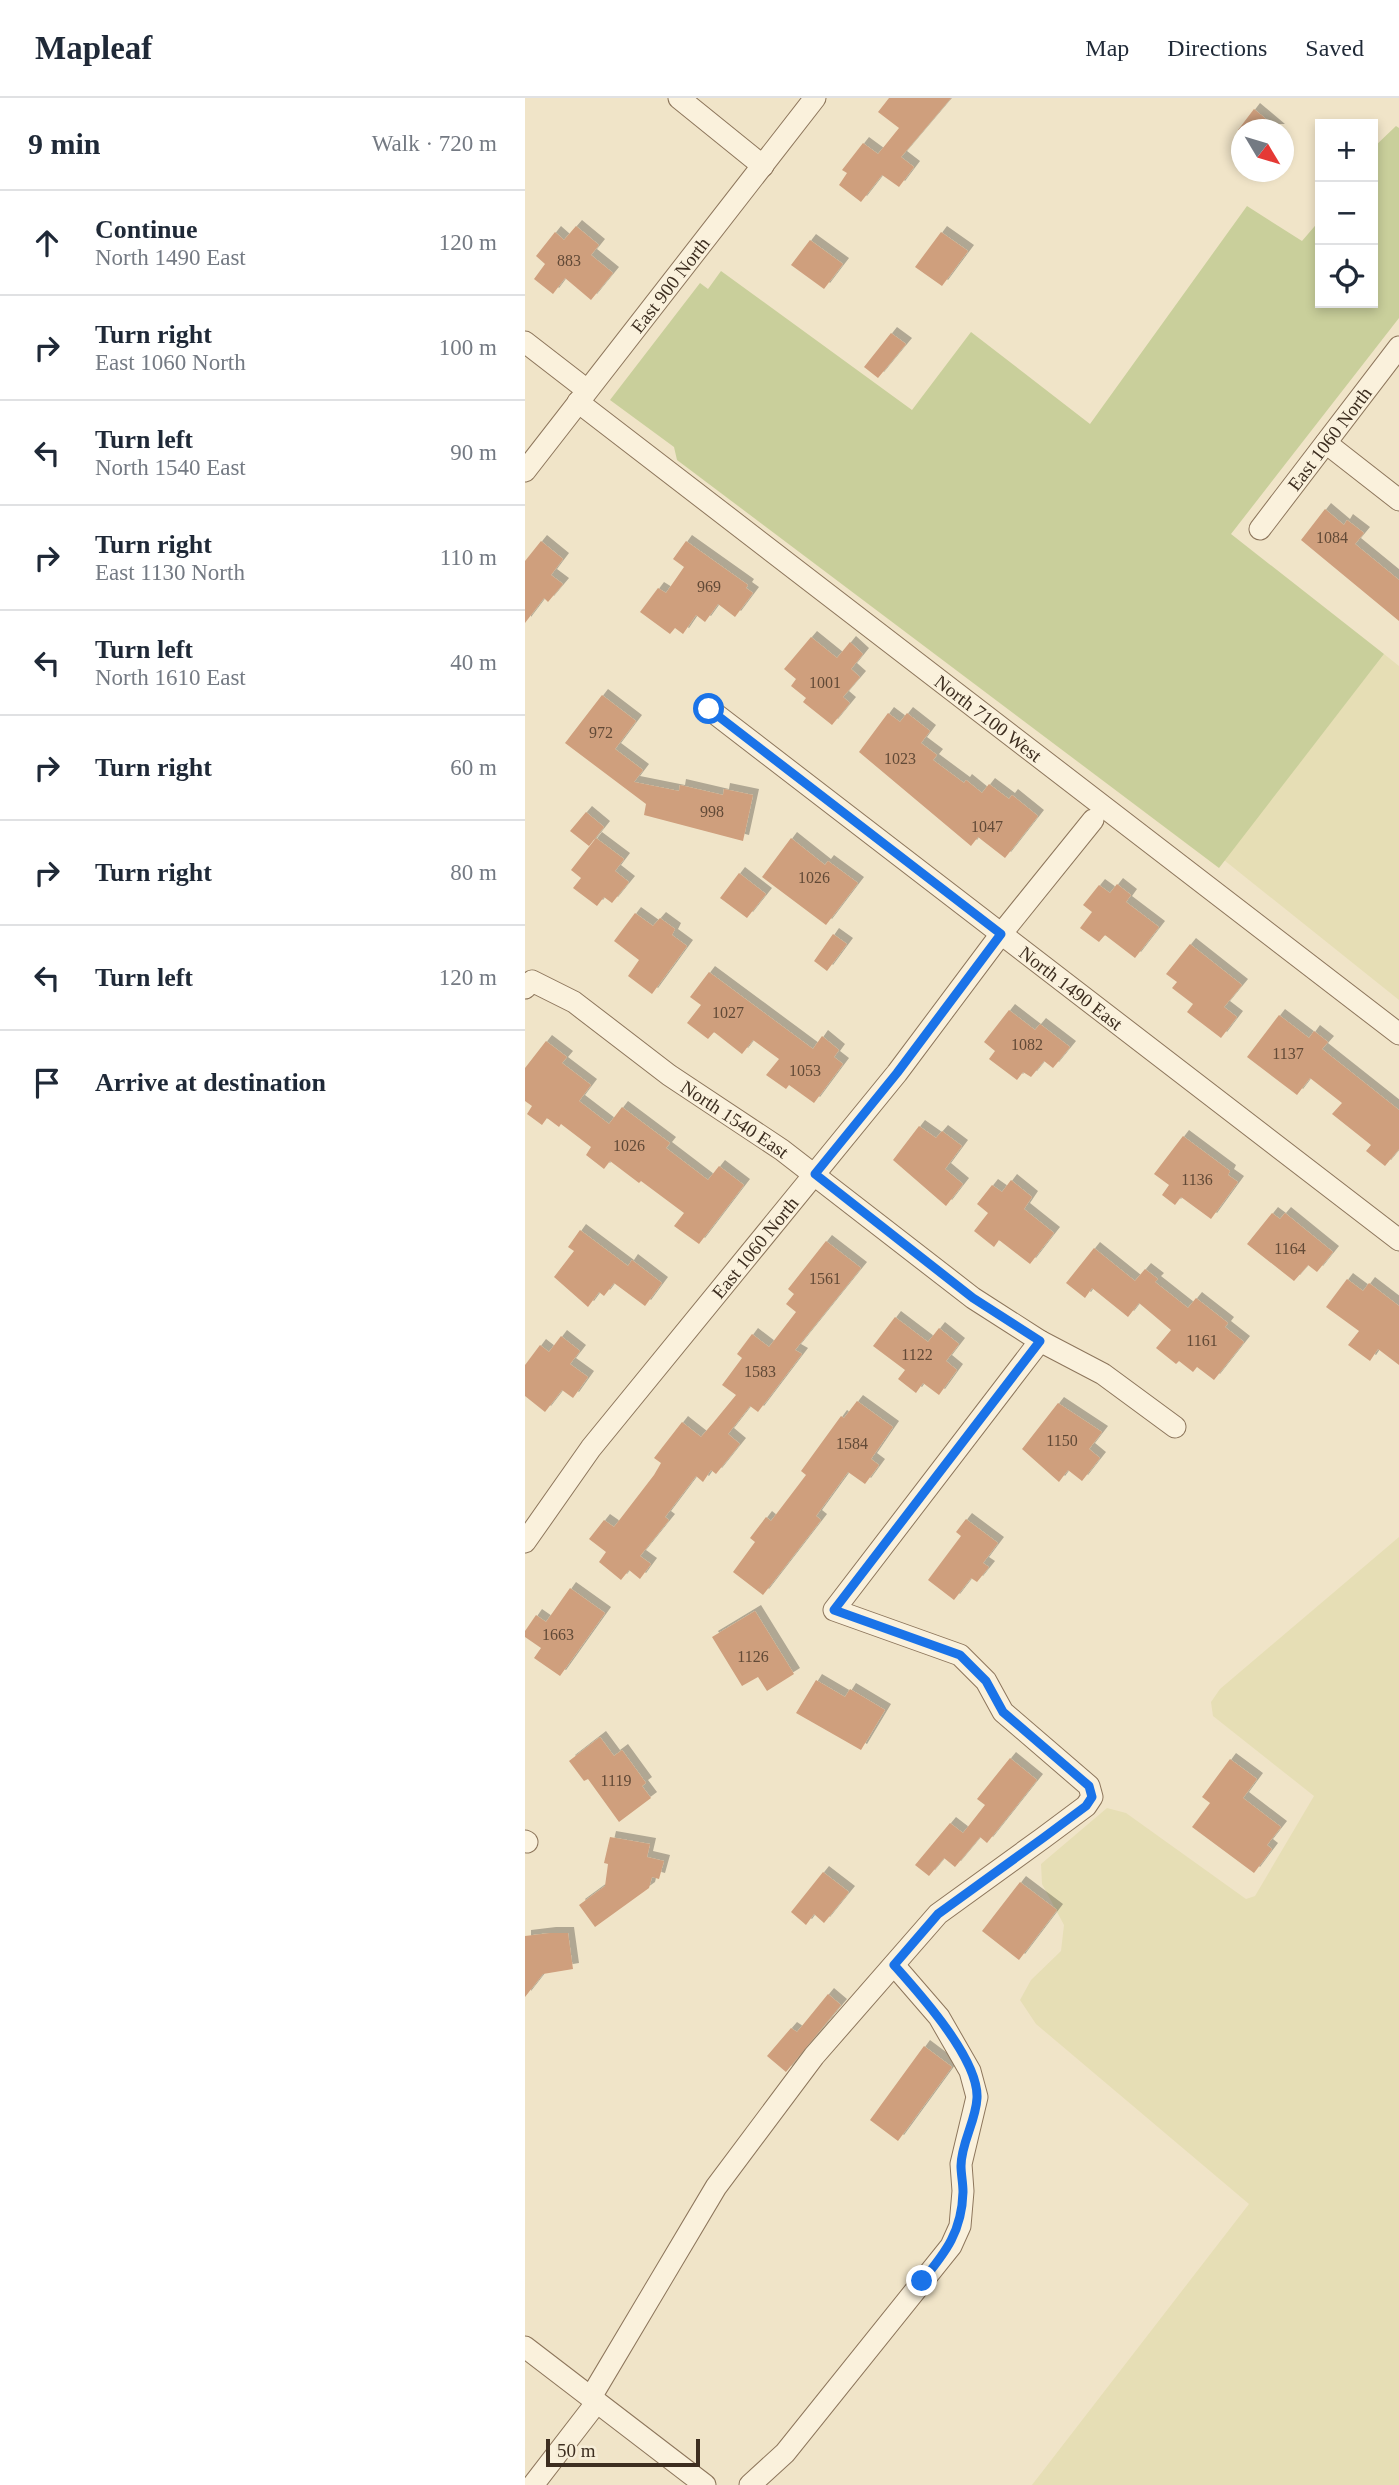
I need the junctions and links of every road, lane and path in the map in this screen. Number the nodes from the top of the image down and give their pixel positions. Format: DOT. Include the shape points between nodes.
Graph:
graph roads {
  1 [pos="679,98"];
  2 [pos="815,98"];
  3 [pos="763,166"];
  4 [pos="525,342"];
  5 [pos="1399,347"];
  6 [pos="583,396"];
  7 [pos="1326,443"];
  8 [pos="525,471"];
  9 [pos="1399,500"];
  10 [pos="1260,529"];
  11 [pos="709,709"];
  12 [pos="1093,820"];
  13 [pos="1001,934"];
  14 [pos="528,984"];
  15 [pos="1399,1034"];
  16 [pos="815,1174"];
  17 [pos="1399,1240"];
  18 [pos="1040,1341"];
  19 [pos="1175,1427"];
  20 [pos="525,1542"];
  21 [pos="894,1965"];
  22 [pos="525,2347"];
  23 [pos="594,2400"];
  24 [pos="533,2485"];
  25 [pos="705,2485"];
  26 [pos="751,2485"];
  1 -- 3 [label="street"];
  2 -- 3 [label="street, East 900 North"];
  3 -- 6 [label="street, East 900 North"];
  4 -- 6 [label="street, North 7100 West"];
  5 -- 7 [label="street, East 1060 North"];
  6 -- 8 [label="street, East 900 North"];
  6 -- 15 [label="street, North 7100 West"];
  7 -- 9 [label="street"];
  7 -- 10 [label="street, East 1060 North"];
  11 -- 13 [label="street, North 1490 East"];
  12 -- 13 [label="street, East 1060 North"];
  13 -- 16 [label="street, East 1060 North"];
  13 -- 17 [label="street, North 1490 East"];
  14 -- 16 [label="street, North 1540 East" via="575,1002 669,1075"];
  16 -- 18 [label="street, North 1540 East" via="973,1298"];
  16 -- 20 [label="street, East 1060 North" via="591,1448"];
  18 -- 19 [label="street, North 1540 East" via="1103,1374"];
  18 -- 21 [label="street" via="834,1610 960,1655 986,1681 1003,1712 1089,1786 1092,1797 1086,1806 938,1914"];
  21 -- 23 [label="street" via="814,2056 716,2187"];
  21 -- 26 [label="street" via="939,2017 970,2071 977,2097 961,2164 960,2226 951,2246 785,2453"];
  22 -- 23 [label="street"];
  23 -- 24 [label="street"];
  23 -- 25 [label="street"];
}
